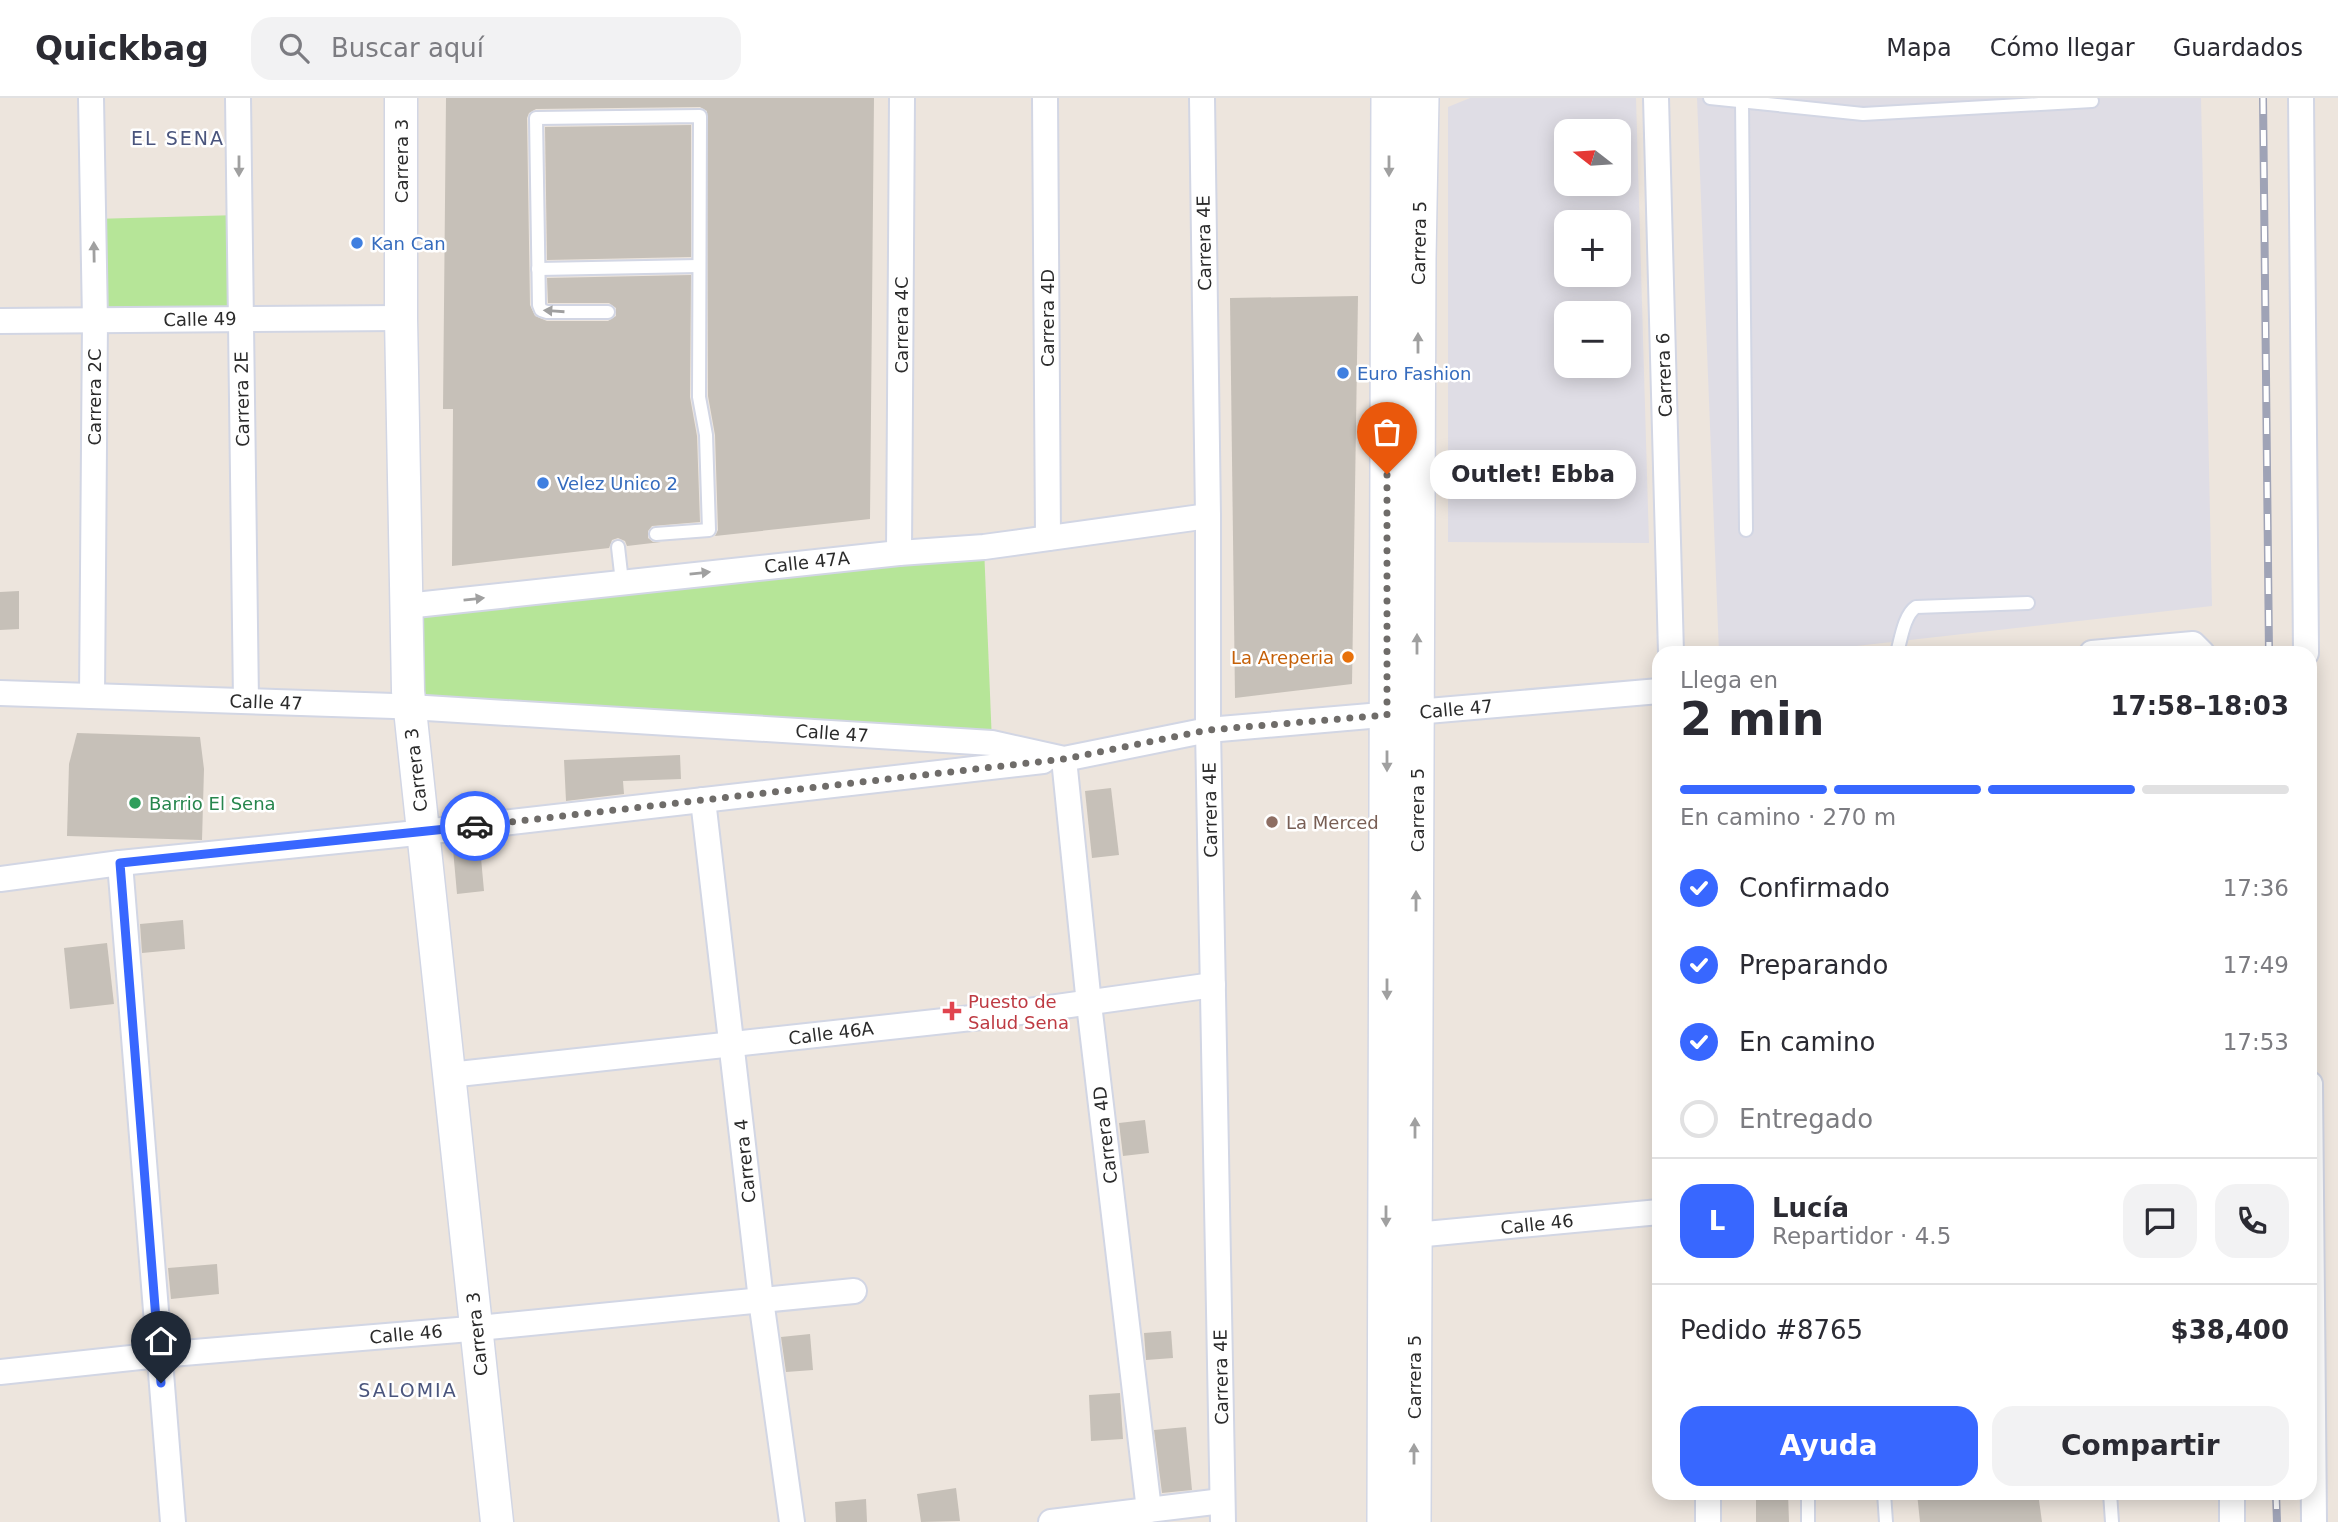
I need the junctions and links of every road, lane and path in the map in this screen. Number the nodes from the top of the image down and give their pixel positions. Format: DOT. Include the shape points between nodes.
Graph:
graph roads {
  1 [pos="91,98"];
  2 [pos="238,98"];
  3 [pos="401,98"];
  4 [pos="902,98"];
  5 [pos="1045,98"];
  6 [pos="1202,98"];
  7 [pos="1389,98"];
  8 [pos="1421,98"];
  9 [pos="1656,98"];
  10 [pos="1710,98"];
  11 [pos="2301,98"];
  12 [pos="1742,101"];
  13 [pos="2092,101"];
  14 [pos="699,266"];
  15 [pos="538,269"];
  16 [pos="608,312"];
  17 [pos="401,318"];
  18 [pos="240,319"];
  19 [pos="0,321"];
  20 [pos="95,321"];
  21 [pos="1208,516"];
  22 [pos="1746,530"];
  23 [pos="656,534"];
  24 [pos="1048,538"];
  25 [pos="618,547"];
  26 [pos="900,553"];
  27 [pos="622,582"];
  28 [pos="2028,603"];
  29 [pos="406,606"];
  30 [pos="1671,646"];
  31 [pos="1899,646"];
  32 [pos="2306,646"];
  33 [pos="1652,692"];
  34 [pos="0,693"];
  35 [pos="92,696"];
  36 [pos="246,701"];
  37 [pos="410,707"];
  38 [pos="1402,713"];
  39 [pos="1208,730"];
  40 [pos="1064,759"];
  41 [pos="703,800"];
  42 [pos="423,832"];
  43 [pos="120,863"];
  44 [pos="0,879"];
  45 [pos="1213,985"];
  46 [pos="1089,1003"];
  47 [pos="732,1045"];
  48 [pos="449,1075"];
  49 [pos="1652,1213"];
  50 [pos="1415,1235"];
  51 [pos="854,1292"];
  52 [pos="761,1300"];
  53 [pos="476,1328"];
  54 [pos="159,1355"];
  55 [pos="0,1373"];
  56 [pos="1707,1500"];
  57 [pos="1808,1500"];
  58 [pos="1884,1500"];
  59 [pos="2110,1500"];
  60 [pos="2232,1500"];
  61 [pos="2314,1500"];
  62 [pos="1149,1510"];
  63 [pos="1223,1512"];
  64 [pos="173,1522"];
  65 [pos="497,1522"];
  66 [pos="792,1522"];
  67 [pos="1051,1522"];
  68 [pos="1385,1522"];
  69 [pos="1413,1522"];
  70 [pos="1708,1522"];
  71 [pos="1808,1522"];
  72 [pos="1886,1522"];
  73 [pos="2112,1522"];
  74 [pos="2232,1522"];
  75 [pos="2314,1522"];
  20 -- 1 [label="street, Carrera 2C, one-way"];
  2 -- 18 [label="street, Carrera 2E, one-way"];
  3 -- 17 [label="street, Carrera 3"];
  4 -- 26 [label="street, Carrera 4C"];
  5 -- 24 [label="street, Carrera 4D"];
  6 -- 21 [label="street, Carrera 4E"];
  7 -- 38 [label="main road, Carrera 5, one-way"];
  38 -- 8 [label="main road, Carrera 5, one-way"];
  9 -- 30 [label="street, Carrera 6"];
  10 -- 12 [label="lane"];
  11 -- 32 [label="street"];
  12 -- 13 [label="lane" via="1863,114"];
  12 -- 22 [label="lane"];
  14 -- 15 [label="lane"];
  14 -- 15 [label="lane" via="699,116 536,118"];
  14 -- 23 [label="lane" via="699,397 706,435 709,530"];
  16 -- 15 [label="lane, one-way" via="541,310"];
  17 -- 18 [label="street, Calle 49"];
  17 -- 29 [label="street, Carrera 3"];
  18 -- 20 [label="street, Calle 49"];
  18 -- 36 [label="street, Carrera 2E"];
  19 -- 20 [label="street, Calle 49"];
  20 -- 35 [label="street, Carrera 2C"];
  21 -- 24 [label="street, Calle 47A"];
  21 -- 39 [label="street, Carrera 4E"];
  24 -- 26 [label="street, Calle 47A"];
  25 -- 27 [label="lane"];
  27 -- 26 [label="street, Calle 47A, one-way"];
  29 -- 27 [label="street, Calle 47A, one-way"];
  28 -- 31 [label="lane" via="1916,607"];
  29 -- 37 [label="street, Carrera 3"];
  33 -- 38 [label="street, Calle 47"];
  34 -- 35 [label="street, Calle 47"];
  35 -- 36 [label="street, Calle 47"];
  36 -- 37 [label="street, Calle 47"];
  37 -- 40 [label="street, Calle 47" via="992,743"];
  37 -- 42 [label="street, Carrera 3"];
  38 -- 39 [label="street, Calle 47"];
  50 -- 38 [label="main road, Carrera 5, one-way"];
  38 -- 68 [label="main road, Carrera 5, one-way"];
  39 -- 40 [label="street, Calle 47"];
  39 -- 45 [label="street, Carrera 4E"];
  40 -- 41 [label="street"];
  40 -- 46 [label="street, Carrera 4D"];
  41 -- 42 [label="street"];
  41 -- 47 [label="street, Carrera 4"];
  42 -- 43 [label="street"];
  42 -- 48 [label="street, Carrera 3"];
  43 -- 44 [label="street"];
  43 -- 54 [label="street"];
  45 -- 46 [label="street, Calle 46A"];
  45 -- 63 [label="street, Carrera 4E"];
  46 -- 47 [label="street, Calle 46A"];
  46 -- 62 [label="street, Carrera 4D"];
  47 -- 48 [label="street, Calle 46A"];
  47 -- 52 [label="street, Carrera 4"];
  48 -- 53 [label="street, Carrera 3"];
  49 -- 50 [label="street, Calle 46"];
  69 -- 50 [label="main road, Carrera 5, one-way"];
  51 -- 52 [label="street, Calle 46"];
  52 -- 53 [label="street, Calle 46"];
  52 -- 66 [label="street, Carrera 4"];
  53 -- 54 [label="street, Calle 46"];
  53 -- 65 [label="street, Carrera 3"];
  54 -- 55 [label="street, Calle 46"];
  54 -- 64 [label="street"];
  56 -- 70 [label="street"];
  57 -- 71 [label="lane"];
  58 -- 72 [label="lane"];
  59 -- 73 [label="lane"];
  60 -- 74 [label="street"];
  61 -- 75 [label="street"];
  62 -- 63 [label="street"];
  62 -- 67 [label="street"];
}
